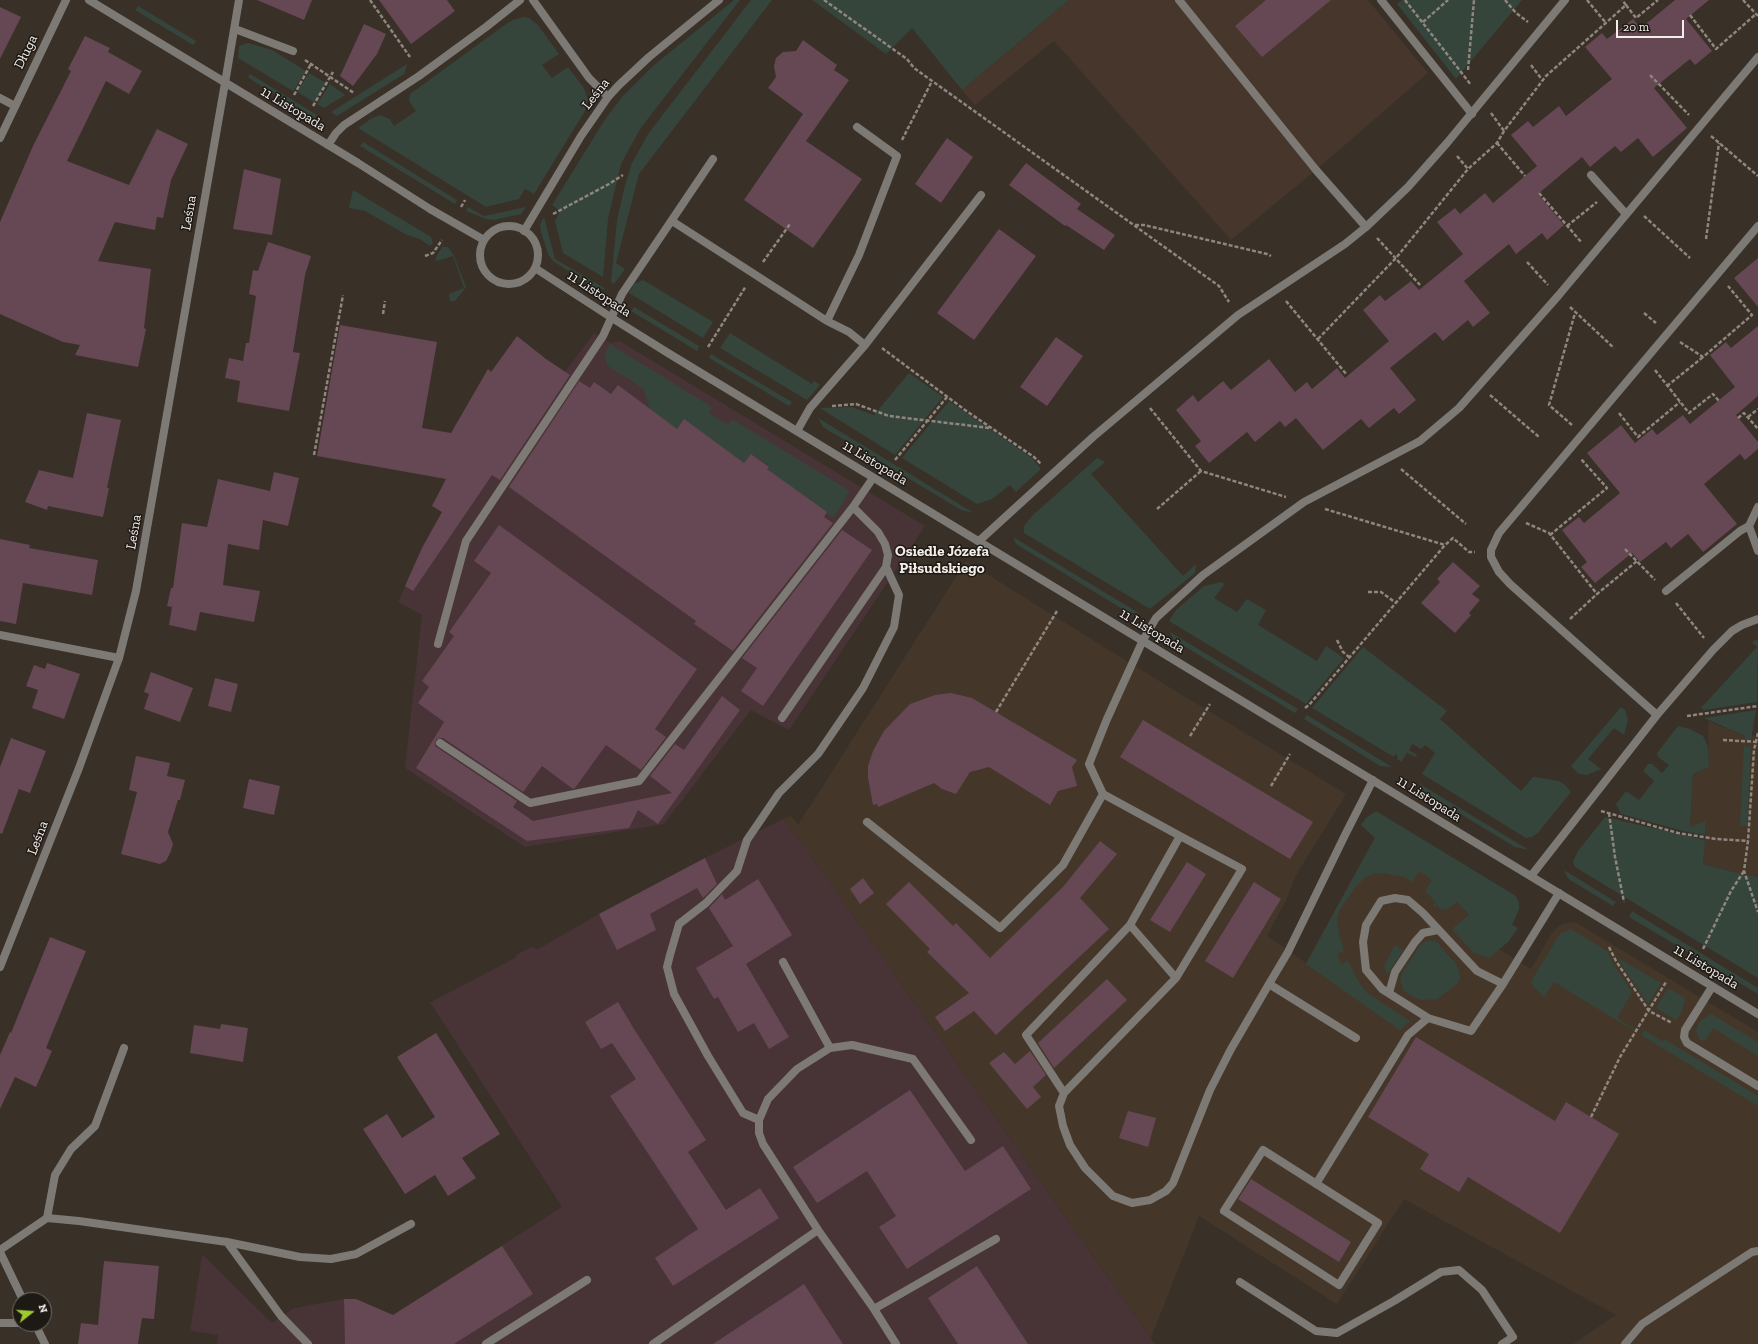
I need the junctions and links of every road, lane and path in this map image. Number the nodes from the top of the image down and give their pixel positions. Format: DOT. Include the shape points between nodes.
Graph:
graph roads {
  1 [pos="66,0"];
  2 [pos="89,0"];
  3 [pos="239,0"];
  4 [pos="370,0"];
  5 [pos="520,0"];
  6 [pos="533,0"];
  7 [pos="719,0"];
  8 [pos="824,0"];
  9 [pos="1179,0"];
  10 [pos="1381,0"];
  11 [pos="1405,0"];
  12 [pos="1448,0"];
  13 [pos="1474,0"];
  14 [pos="1505,0"];
  15 [pos="1565,0"];
  16 [pos="1587,0"];
  17 [pos="1622,0"];
  18 [pos="1658,0"];
  19 [pos="1744,0"];
  20 [pos="1626,5"];
  21 [pos="1690,15"];
  22 [pos="1757,15"];
  23 [pos="1423,22"];
  24 [pos="1606,23"];
  25 [pos="235,29"];
  26 [pos="1539,32"];
  27 [pos="293,52"];
  28 [pos="410,57"];
  29 [pos="1758,57"];
  30 [pos="311,64"];
  31 [pos="1468,70"];
  32 [pos="333,72"];
  33 [pos="330,77"];
  34 [pos="932,81"];
  35 [pos="226,83"];
  36 [pos="354,93"];
  37 [pos="294,95"];
  38 [pos="0,98"];
  39 [pos="608,98"];
  40 [pos="1483,101"];
  41 [pos="15,106"];
  42 [pos="313,106"];
  43 [pos="1472,114"];
  44 [pos="856,127"];
  45 [pos="1504,132"];
  46 [pos="0,138"];
  47 [pos="1719,142"];
  48 [pos="1497,143"];
  49 [pos="328,145"];
  50 [pos="895,155"];
  51 [pos="713,159"];
  52 [pos="623,175"];
  53 [pos="1592,175"];
  54 [pos="1525,176"];
  55 [pos="1539,193"];
  56 [pos="1608,194"];
  57 [pos="981,195"];
  58 [pos="466,200"];
  59 [pos="1633,206"];
  60 [pos="461,207"];
  61 [pos="553,214"];
  62 [pos="1626,214"];
  63 [pos="672,221"];
  64 [pos="1134,225"];
  65 [pos="1366,226"];
  66 [pos="1568,226"];
  67 [pos="1758,226"];
  68 [pos="524,231"];
  69 [pos="1706,239"];
  70 [pos="442,240"];
  71 [pos="484,240"];
  72 [pos="1592,255"];
  73 [pos="425,256"];
  74 [pos="1271,256"];
  75 [pos="1396,258"];
  76 [pos="1690,258"];
  77 [pos="535,268"];
  78 [pos="1718,273"];
  79 [pos="1420,285"];
  80 [pos="1277,289"];
  81 [pos="343,295"];
  82 [pos="385,301"];
  83 [pos="1575,313"];
  84 [pos="1644,313"];
  85 [pos="383,314"];
  86 [pos="1238,315"];
  87 [pos="612,318"];
  88 [pos="827,321"];
  89 [pos="1660,326"];
  90 [pos="1318,339"];
  91 [pos="1676,340"];
  92 [pos="867,342"];
  93 [pos="1703,356"];
  94 [pos="1646,359"];
  95 [pos="1347,375"];
  96 [pos="1479,386"];
  97 [pos="1667,386"];
  98 [pos="1140,395"];
  99 [pos="947,397"];
  100 [pos="1719,401"];
  101 [pos="1610,402"];
  102 [pos="1680,402"];
  103 [pos="810,408"];
  104 [pos="1758,409"];
  105 [pos="1748,417"];
  106 [pos="1738,418"];
  107 [pos="927,421"];
  108 [pos="991,428"];
  109 [pos="1758,430"];
  110 [pos="797,431"];
  111 [pos="1582,435"];
  112 [pos="1539,437"];
  113 [pos="1569,450"];
  114 [pos="314,455"];
  115 [pos="1390,456"];
  116 [pos="895,460"];
  117 [pos="1201,471"];
  118 [pos="1052,474"];
  119 [pos="873,478"];
  120 [pos="1304,502"];
  121 [pos="853,507"];
  122 [pos="1758,507"];
  123 [pos="1157,509"];
  124 [pos="1513,517"];
  125 [pos="1466,524"];
  126 [pos="1750,526"];
  127 [pos="1550,535"];
  128 [pos="979,541"];
  129 [pos="1445,545"];
  130 [pos="1625,549"];
  131 [pos="1491,550"];
  132 [pos="1758,551"];
  133 [pos="1637,561"];
  134 [pos="886,567"];
  135 [pos="1666,591"];
  136 [pos="1368,592"];
  137 [pos="1597,594"];
  138 [pos="1396,603"];
  139 [pos="1057,611"];
  140 [pos="1758,620"];
  141 [pos="1560,629"];
  142 [pos="0,636"];
  143 [pos="1143,640"];
  144 [pos="1337,640"];
  145 [pos="438,644"];
  146 [pos="1713,650"];
  147 [pos="119,658"];
  148 [pos="1349,658"];
  149 [pos="1210,704"];
  150 [pos="1758,706"];
  151 [pos="1305,708"];
  152 [pos="996,712"];
  153 [pos="1657,715"];
  154 [pos="1687,716"];
  155 [pos="782,718"];
  156 [pos="1758,733"];
  157 [pos="1190,736"];
  158 [pos="1723,740"];
  159 [pos="1757,742"];
  160 [pos="440,743"];
  161 [pos="1290,754"];
  162 [pos="1374,780"];
  163 [pos="1271,786"];
  164 [pos="1103,794"];
  165 [pos="1587,806"];
  166 [pos="1609,813"];
  167 [pos="867,822"];
  168 [pos="1180,836"];
  169 [pos="1748,841"];
  170 [pos="1744,871"];
  171 [pos="1531,876"];
  172 [pos="1559,893"];
  173 [pos="1624,902"];
  174 [pos="1758,912"];
  175 [pos="1130,925"];
  176 [pos="1438,930"];
  177 [pos="1609,947"];
  178 [pos="1703,949"];
  179 [pos="783,962"];
  180 [pos="0,967"];
  181 [pos="1176,978"];
  182 [pos="1666,982"];
  183 [pos="1269,984"];
  184 [pos="1503,984"];
  185 [pos="1712,986"];
  186 [pos="1389,993"];
  187 [pos="1649,1011"];
  188 [pos="1758,1014"];
  189 [pos="1428,1018"];
  190 [pos="1685,1030"];
  191 [pos="1356,1038"];
  192 [pos="124,1048"];
  193 [pos="830,1048"];
  194 [pos="1758,1086"];
  195 [pos="1064,1093"];
  196 [pos="1591,1117"];
  197 [pos="759,1120"];
  198 [pos="971,1140"];
  199 [pos="1316,1184"];
  200 [pos="47,1218"];
  201 [pos="411,1224"];
  202 [pos="818,1230"];
  203 [pos="996,1239"];
  204 [pos="227,1242"];
  205 [pos="0,1251"];
  206 [pos="1758,1251"];
  207 [pos="587,1280"];
  208 [pos="1240,1282"];
  209 [pos="19,1292"];
  210 [pos="874,1309"];
  211 [pos="0,1323"];
  212 [pos="12,1323"];
  213 [pos="39,1332"];
  214 [pos="44,1344"];
  215 [pos="308,1344"];
  216 [pos="486,1344"];
  217 [pos="653,1344"];
  218 [pos="896,1344"];
  219 [pos="1502,1344"];
  220 [pos="1625,1344"];
  1 -- 41 [label="street, Długa"];
  2 -- 35 [label="street, 11 Listopada"];
  3 -- 25 [label="street, Leśna"];
  4 -- 28 [label="path"];
  5 -- 49 [label="street" via="419,76 344,125"];
  6 -- 39 [label="street" via="590,78"];
  7 -- 39 [label="street, Leśna" via="649,57"];
  8 -- 34 [label="path" via="907,59 914,68"];
  9 -- 65 [label="street" via="1316,170"];
  10 -- 43 [label="street"];
  11 -- 23 [label="path"];
  12 -- 23 [label="path"];
  13 -- 31 [label="path"];
  14 -- 26 [label="path"];
  15 -- 26 [label="street"];
  16 -- 24 [label="path"];
  17 -- 20 [label="path"];
  18 -- 20 [label="path" via="1636,18"];
  19 -- 22 [label="path"];
  20 -- 24 [label="path"];
  21 -- 22 [label="path" via="1716,49"];
  23 -- 40 [label="path"];
  24 -- 45 [label="path" via="1546,76"];
  25 -- 27 [label="street"];
  25 -- 35 [label="street, Leśna"];
  26 -- 40 [label="street"];
  27 -- 30 [label="path"];
  29 -- 59 [label="street"];
  30 -- 33 [label="path"];
  30 -- 37 [label="path"];
  32 -- 33 [label="path"];
  33 -- 36 [label="path"];
  33 -- 42 [label="path"];
  34 -- 50 [label="path"];
  34 -- 64 [label="path"];
  35 -- 49 [label="street, 11 Listopada"];
  35 -- 147 [label="street, Leśna" via="136,591"];
  38 -- 41 [label="street"];
  39 -- 68 [label="street, Leśna" via="581,136"];
  40 -- 43 [label="street"];
  40 -- 45 [label="path"];
  41 -- 46 [label="street, Długa"];
  43 -- 65 [label="street" via="1408,187"];
  44 -- 50 [label="street"];
  45 -- 48 [label="path"];
  47 -- 69 [label="path"];
  48 -- 54 [label="path"];
  48 -- 75 [label="path" via="1468,169"];
  49 -- 71 [label="street, 11 Listopada"];
  50 -- 88 [label="street" via="897,156 859,255"];
  51 -- 63 [label="street"];
  52 -- 61 [label="path"];
  53 -- 56 [label="street"];
  55 -- 66 [label="path"];
  56 -- 62 [label="street"];
  56 -- 66 [label="path"];
  57 -- 92 [label="street"];
  58 -- 60 [label="path"];
  59 -- 62 [label="street"];
  59 -- 76 [label="path"];
  62 -- 72 [label="street"];
  63 -- 87 [label="street" via="622,294"];
  63 -- 88 [label="street"];
  64 -- 74 [label="path"];
  64 -- 86 [label="path" via="1219,286"];
  65 -- 75 [label="path"];
  65 -- 80 [label="street" via="1345,244"];
  66 -- 72 [label="path"];
  67 -- 78 [label="street"];
  68 -- 71 [label="street" via="506,226 490,233"];
  68 -- 77 [label="street" via="530,236 537,251"];
  70 -- 73 [label="path" via="433,253"];
  71 -- 77 [label="street" via="480,262 493,280 502,284 512,284 529,276"];
  72 -- 96 [label="street"];
  75 -- 79 [label="path"];
  75 -- 90 [label="path"];
  77 -- 87 [label="street, 11 Listopada"];
  78 -- 93 [label="path" via="1752,315"];
  78 -- 94 [label="street"];
  80 -- 86 [label="street"];
  80 -- 90 [label="path"];
  81 -- 114 [label="path"];
  82 -- 85 [label="path"];
  83 -- 111 [label="path" via="1549,405"];
  84 -- 89 [label="path"];
  86 -- 98 [label="street"];
  87 -- 110 [label="street, 11 Listopada"];
  87 -- 145 [label="street" via="603,336 466,541"];
  88 -- 92 [label="street"];
  90 -- 95 [label="path"];
  91 -- 93 [label="path"];
  92 -- 99 [label="path"];
  92 -- 103 [label="street"];
  93 -- 97 [label="path"];
  94 -- 97 [label="path"];
  94 -- 101 [label="street"];
  96 -- 112 [label="path"];
  96 -- 115 [label="street" via="1459,408 1420,441"];
  97 -- 102 [label="path"];
  98 -- 117 [label="path"];
  98 -- 118 [label="street"];
  99 -- 107 [label="path"];
  99 -- 108 [label="path"];
  100 -- 102 [label="path" via="1712,394 1689,413"];
  101 -- 102 [label="path" via="1638,437"];
  101 -- 111 [label="street"];
  103 -- 107 [label="path" via="856,404 890,416"];
  103 -- 110 [label="street"];
  104 -- 105 [label="path"];
  105 -- 106 [label="path" via="1744,413"];
  105 -- 109 [label="path"];
  107 -- 108 [label="path"];
  107 -- 116 [label="path"];
  108 -- 118 [label="path" via="1034,457"];
  110 -- 119 [label="street, 11 Listopada"];
  111 -- 113 [label="street"];
  113 -- 124 [label="street"];
  113 -- 127 [label="path" via="1582,459 1607,488"];
  115 -- 120 [label="street"];
  115 -- 125 [label="path" via="1408,476"];
  117 -- 120 [label="path"];
  117 -- 123 [label="path"];
  118 -- 128 [label="street"];
  119 -- 121 [label="street"];
  119 -- 128 [label="street, 11 Listopada"];
  120 -- 129 [label="path"];
  120 -- 143 [label="street" via="1203,574 1156,618"];
  121 -- 134 [label="street" via="878,532 885,544 888,555"];
  121 -- 160 [label="street" via="639,781 530,803"];
  122 -- 126 [label="street"];
  124 -- 127 [label="path"];
  124 -- 131 [label="street" via="1499,533"];
  126 -- 132 [label="street"];
  126 -- 135 [label="street" via="1740,531"];
  127 -- 137 [label="path"];
  128 -- 143 [label="street, 11 Listopada"];
  129 -- 131 [label="path" via="1453,538 1469,552"];
  129 -- 138 [label="path"];
  130 -- 133 [label="path"];
  131 -- 141 [label="street" via="1491,557 1499,572"];
  133 -- 135 [label="path"];
  133 -- 137 [label="path"];
  134 -- 155 [label="street"];
  134 -- 197 [label="street" via="899,595 894,627 863,688 818,754 779,793 747,840 737,871 706,903 679,924 667,967 674,994 708,1056 744,1113"];
  135 -- 146 [label="path"];
  136 -- 138 [label="path" via="1381,592"];
  137 -- 141 [label="path"];
  138 -- 148 [label="path"];
  139 -- 152 [label="path"];
  140 -- 146 [label="street" via="1732,631"];
  141 -- 153 [label="street"];
  142 -- 147 [label="street"];
  143 -- 162 [label="street, 11 Listopada"];
  143 -- 164 [label="street" via="1089,764"];
  144 -- 148 [label="path"];
  146 -- 153 [label="street"];
  147 -- 180 [label="street, Leśna" via="68,797"];
  148 -- 151 [label="path"];
  149 -- 157 [label="path"];
  150 -- 154 [label="path"];
  153 -- 165 [label="street"];
  156 -- 159 [label="path"];
  158 -- 159 [label="path"];
  159 -- 169 [label="path" via="1754,750"];
  161 -- 163 [label="path"];
  162 -- 171 [label="street, 11 Listopada"];
  162 -- 183 [label="street" via="1288,952"];
  164 -- 167 [label="street" via="1063,865 1000,928"];
  164 -- 168 [label="street"];
  165 -- 166 [label="path"];
  165 -- 171 [label="street"];
  166 -- 169 [label="path" via="1678,833"];
  166 -- 173 [label="path"];
  168 -- 175 [label="street"];
  168 -- 181 [label="street" via="1242,869"];
  169 -- 170 [label="path"];
  170 -- 174 [label="path"];
  170 -- 178 [label="path"];
  171 -- 172 [label="street, 11 Listopada"];
  172 -- 184 [label="street"];
  172 -- 185 [label="street, 11 Listopada"];
  175 -- 181 [label="street"];
  175 -- 195 [label="street" via="1026,1035"];
  176 -- 184 [label="street" via="1477,971"];
  176 -- 186 [label="street" via="1423,933 1414,942 1395,972"];
  176 -- 186 [label="street" via="1408,900 1395,898 1381,901 1366,925 1363,942 1366,970 1382,989"];
  177 -- 187 [label="path"];
  179 -- 193 [label="street"];
  181 -- 195 [label="street"];
  182 -- 187 [label="path"];
  183 -- 191 [label="street"];
  183 -- 195 [label="street" via="1210,1090 1173,1182 1166,1191 1150,1200 1132,1203 1113,1196 1085,1168 1070,1145 1063,1126 1059,1106"];
  184 -- 189 [label="street" via="1471,1031"];
  185 -- 188 [label="street, 11 Listopada"];
  185 -- 190 [label="street"];
  186 -- 189 [label="street"];
  187 -- 190 [label="path"];
  187 -- 196 [label="path" via="1620,1057"];
  189 -- 199 [label="street" via="1408,1035"];
  190 -- 194 [label="street" via="1684,1037 1688,1043"];
  192 -- 200 [label="street" via="95,1126 71,1149 55,1175"];
  193 -- 197 [label="street" via="797,1068 768,1099"];
  193 -- 198 [label="street" via="852,1045 913,1059"];
  197 -- 202 [label="street" via="762,1144"];
  199 -- 199 [label="street" via="1378,1223 1339,1284 1224,1211 1263,1150"];
  200 -- 204 [label="street"];
  200 -- 205 [label="street"];
  201 -- 204 [label="street" via="356,1254 331,1259 300,1257"];
  202 -- 210 [label="street"];
  202 -- 217 [label="street"];
  203 -- 210 [label="street"];
  204 -- 215 [label="street" via="281,1316"];
  205 -- 209 [label="street"];
  206 -- 220 [label="street" via="1752,1252 1642,1324"];
  207 -- 216 [label="street"];
  208 -- 219 [label="street" via="1316,1330 1337,1333 1441,1272 1459,1270 1482,1290 1513,1337"];
  210 -- 218 [label="street"];
  211 -- 212 [label="street"];
  213 -- 214 [label="street"];
}
